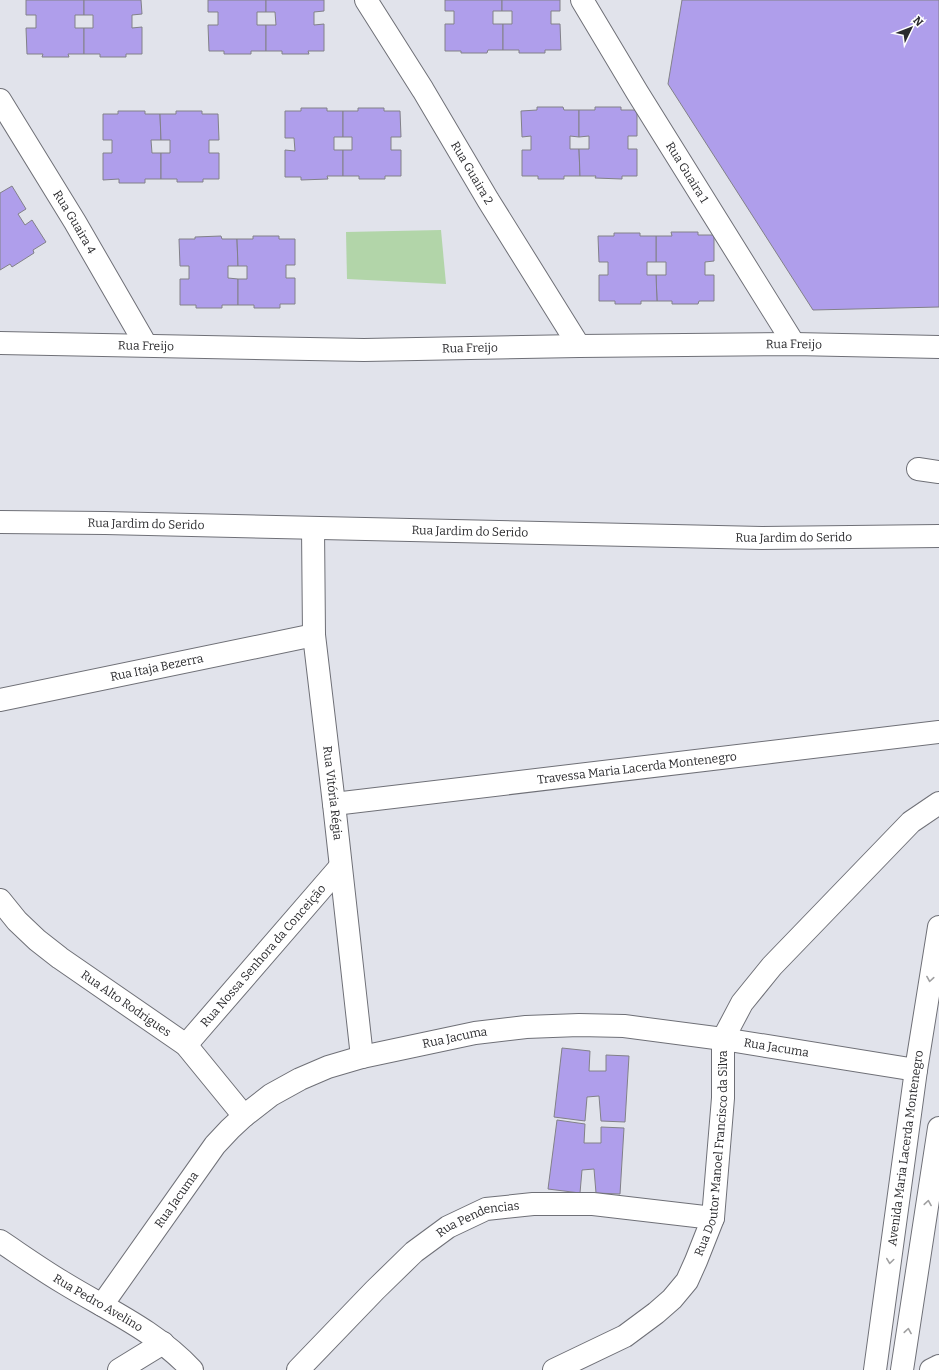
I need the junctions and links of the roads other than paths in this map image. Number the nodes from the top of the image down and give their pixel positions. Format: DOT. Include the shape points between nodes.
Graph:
graph roads {
  1 [pos="366,0"];
  2 [pos="582,0"];
  3 [pos="0,100"];
  4 [pos="0,342"];
  5 [pos="794,344"];
  6 [pos="146,345"];
  7 [pos="579,346"];
  8 [pos="939,347"];
  9 [pos="918,469"];
  10 [pos="939,472"];
  11 [pos="0,522"];
  12 [pos="313,528"];
  13 [pos="939,536"];
  14 [pos="314,634"];
  15 [pos="0,700"];
  16 [pos="939,732"];
  17 [pos="939,802"];
  18 [pos="334,804"];
  19 [pos="340,867"];
  20 [pos="0,900"];
  21 [pos="939,927"];
  22 [pos="723,1039"];
  23 [pos="186,1045"];
  24 [pos="362,1057"];
  25 [pos="916,1070"];
  26 [pos="244,1116"];
  27 [pos="939,1128"];
  28 [pos="713,1218"];
  29 [pos="0,1241"];
  30 [pos="102,1305"];
  31 [pos="163,1343"];
  32 [pos="939,1366"];
  33 [pos="119,1370"];
  34 [pos="192,1370"];
  35 [pos="298,1370"];
  36 [pos="554,1370"];
  37 [pos="875,1370"];
  38 [pos="902,1370"];
  39 [pos="932,1370"];
  1 -- 7 [label="street, Rua Guaira 2"];
  2 -- 5 [label="street, Rua Guaira 1"];
  3 -- 6 [label="street, Rua Guaira 4"];
  4 -- 6 [label="street, Rua Freijo"];
  5 -- 7 [label="street, Rua Freijo"];
  5 -- 8 [label="street, Rua Freijo"];
  6 -- 7 [label="street, Rua Freijo" via="364,350"];
  9 -- 10 [label="street"];
  11 -- 12 [label="street, Rua Jardim do Serido"];
  12 -- 13 [label="street, Rua Jardim do Serido" via="762,538"];
  12 -- 14 [label="street, Rua Vitória Régia"];
  14 -- 15 [label="street, Rua Itaja Bezerra"];
  14 -- 18 [label="street, Rua Vitória Régia"];
  16 -- 18 [label="street, Travessa Maria Lacerda Montenegro"];
  17 -- 22 [label="street, Rua Doutor Manoel Francisco da Silva" via="911,822 772,966 742,1003"];
  18 -- 19 [label="street, Rua Vitória Régia"];
  19 -- 23 [label="street, Rua Nossa Senhora da Conceição"];
  19 -- 24 [label="street, Rua Vitória Régia"];
  20 -- 23 [label="street, Rua Alto Rodrigues" via="17,921 60,958"];
  21 -- 25 [label="street, Avenida Maria Lacerda Montenegro, one-way"];
  22 -- 24 [label="street, Rua Jacuma" via="624,1026 526,1026 475,1033"];
  22 -- 25 [label="street, Rua Jacuma"];
  22 -- 28 [label="street, Rua Doutor Manoel Francisco da Silva" via="723,1098"];
  23 -- 26 [label="street, Rua Alto Rodrigues"];
  24 -- 26 [label="street, Rua Jacuma" via="300,1079 272,1095"];
  25 -- 37 [label="street, Avenida Maria Lacerda Montenegro, one-way"];
  26 -- 30 [label="street, Rua Jacuma" via="215,1146"];
  38 -- 27 [label="street, one-way"];
  28 -- 35 [label="street, Rua Pendencias" via="593,1204 533,1204 486,1209 448,1226 414,1252"];
  28 -- 36 [label="street, Rua Doutor Manoel Francisco da Silva" via="687,1280 672,1299 625,1336"];
  29 -- 30 [label="street, Rua Pedro Avelino" via="63,1283"];
  30 -- 31 [label="street, Rua Pedro Avelino"];
  31 -- 33 [label="street"];
  31 -- 34 [label="street, Rua Pedro Avelino"];
  32 -- 39 [label="street"];
}
